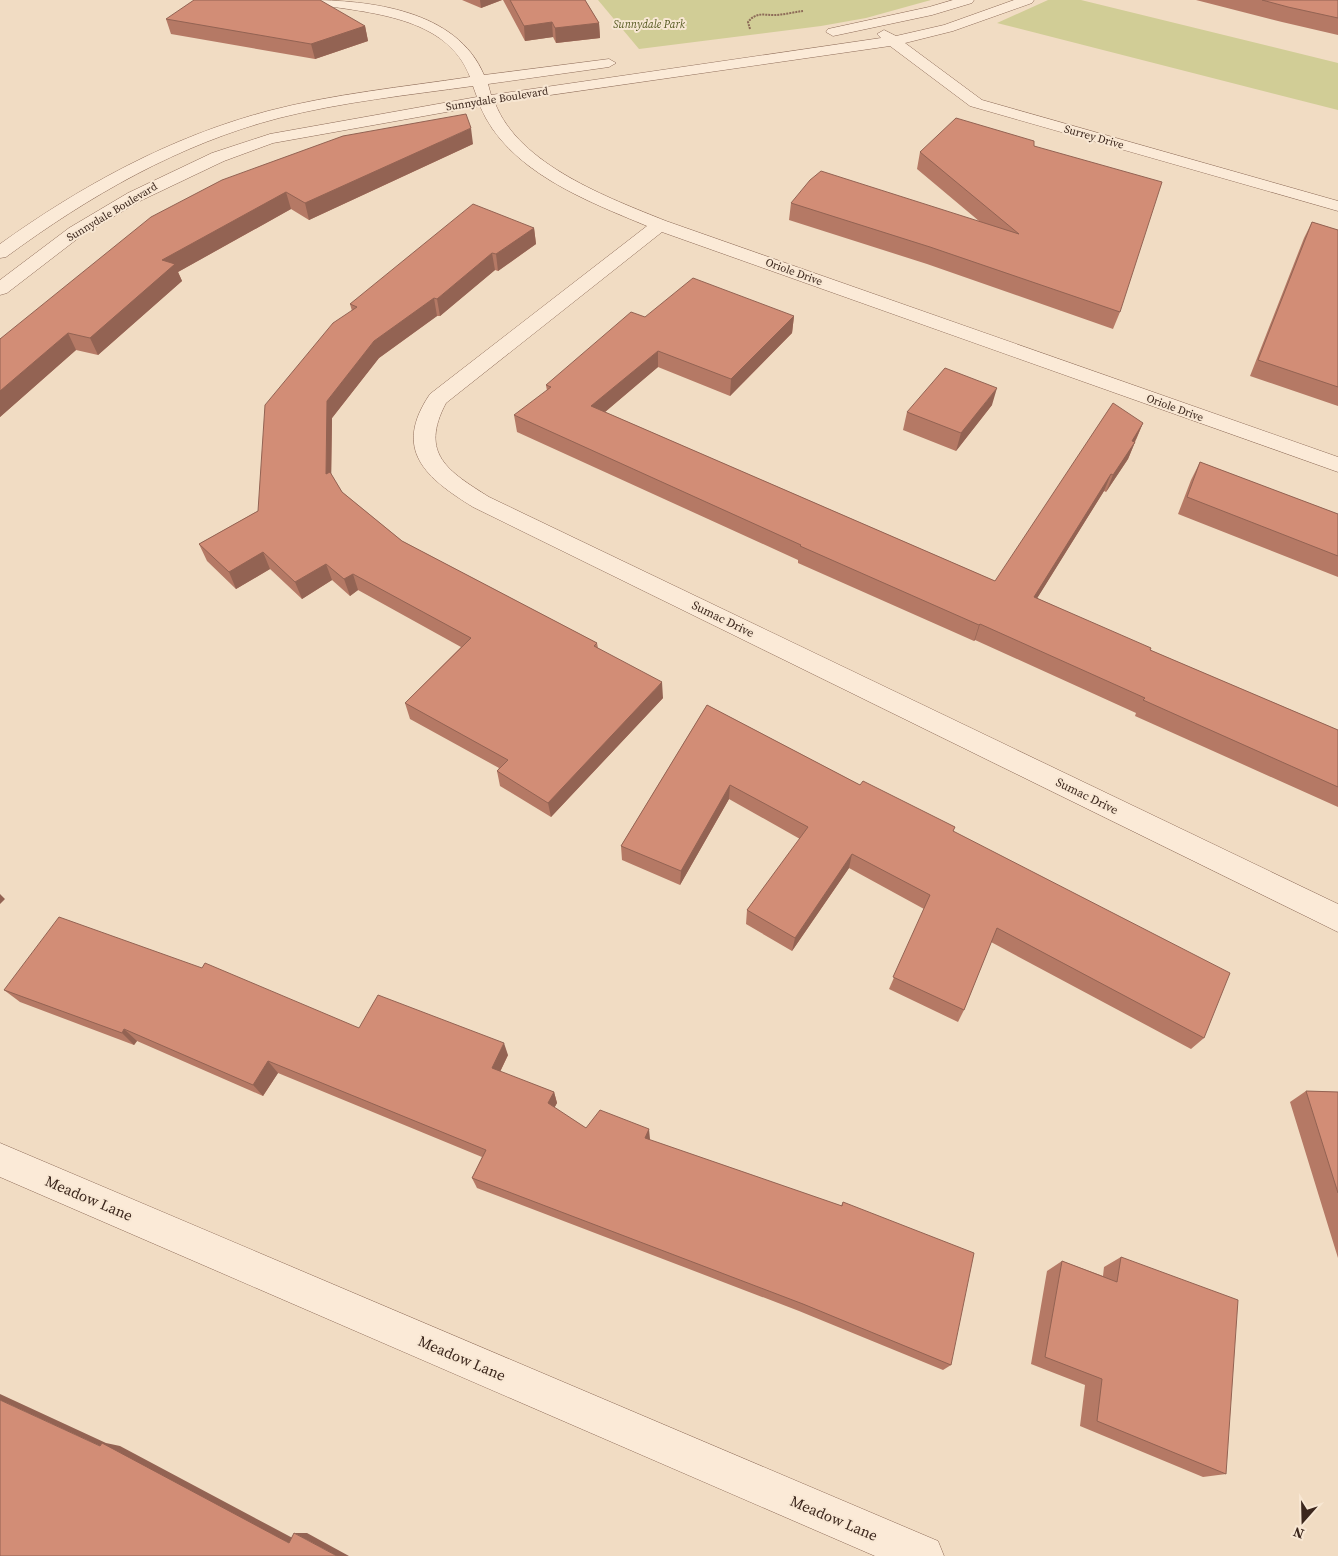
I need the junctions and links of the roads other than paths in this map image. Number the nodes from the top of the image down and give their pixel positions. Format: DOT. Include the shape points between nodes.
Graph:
graph roads {
  1 [pos="314,0"];
  2 [pos="967,0"];
  3 [pos="1027,0"];
  4 [pos="872,24"];
  5 [pos="814,35"];
  6 [pos="893,41"];
  7 [pos="624,61"];
  8 [pos="479,80"];
  9 [pos="486,100"];
  10 [pos="1338,206"];
  11 [pos="660,225"];
  12 [pos="0,253"];
  13 [pos="0,289"];
  14 [pos="1338,465"];
  15 [pos="1338,919"];
  16 [pos="0,1160"];
  17 [pos="923,1556"];
  1 -- 8 [label="street, Oriole Drive" via="394,15 432,28 459,45"];
  2 -- 4 [label="street"];
  3 -- 6 [label="street, Sunnydale Boulevard" via="948,28"];
  4 -- 5 [label="street"];
  4 -- 6 [label="street, Surrey Drive"];
  6 -- 9 [label="street, Sunnydale Boulevard"];
  6 -- 10 [label="street, Surrey Drive" via="976,103"];
  7 -- 8 [label="street, Sunnydale Boulevard"];
  8 -- 9 [label="street, Oriole Drive"];
  8 -- 12 [label="street, Sunnydale Boulevard" via="291,111 197,140 64,207"];
  9 -- 11 [label="street, Oriole Drive" via="492,116 530,157 582,192"];
  9 -- 13 [label="street, Sunnydale Boulevard" via="270,139 218,157 156,185 95,220"];
  11 -- 14 [label="street, Oriole Drive"];
  11 -- 15 [label="street, Sumac Drive" via="437,399 429,412 423,437 426,452 436,471 481,502"];
  16 -- 17 [label="street, Meadow Lane"];
}
